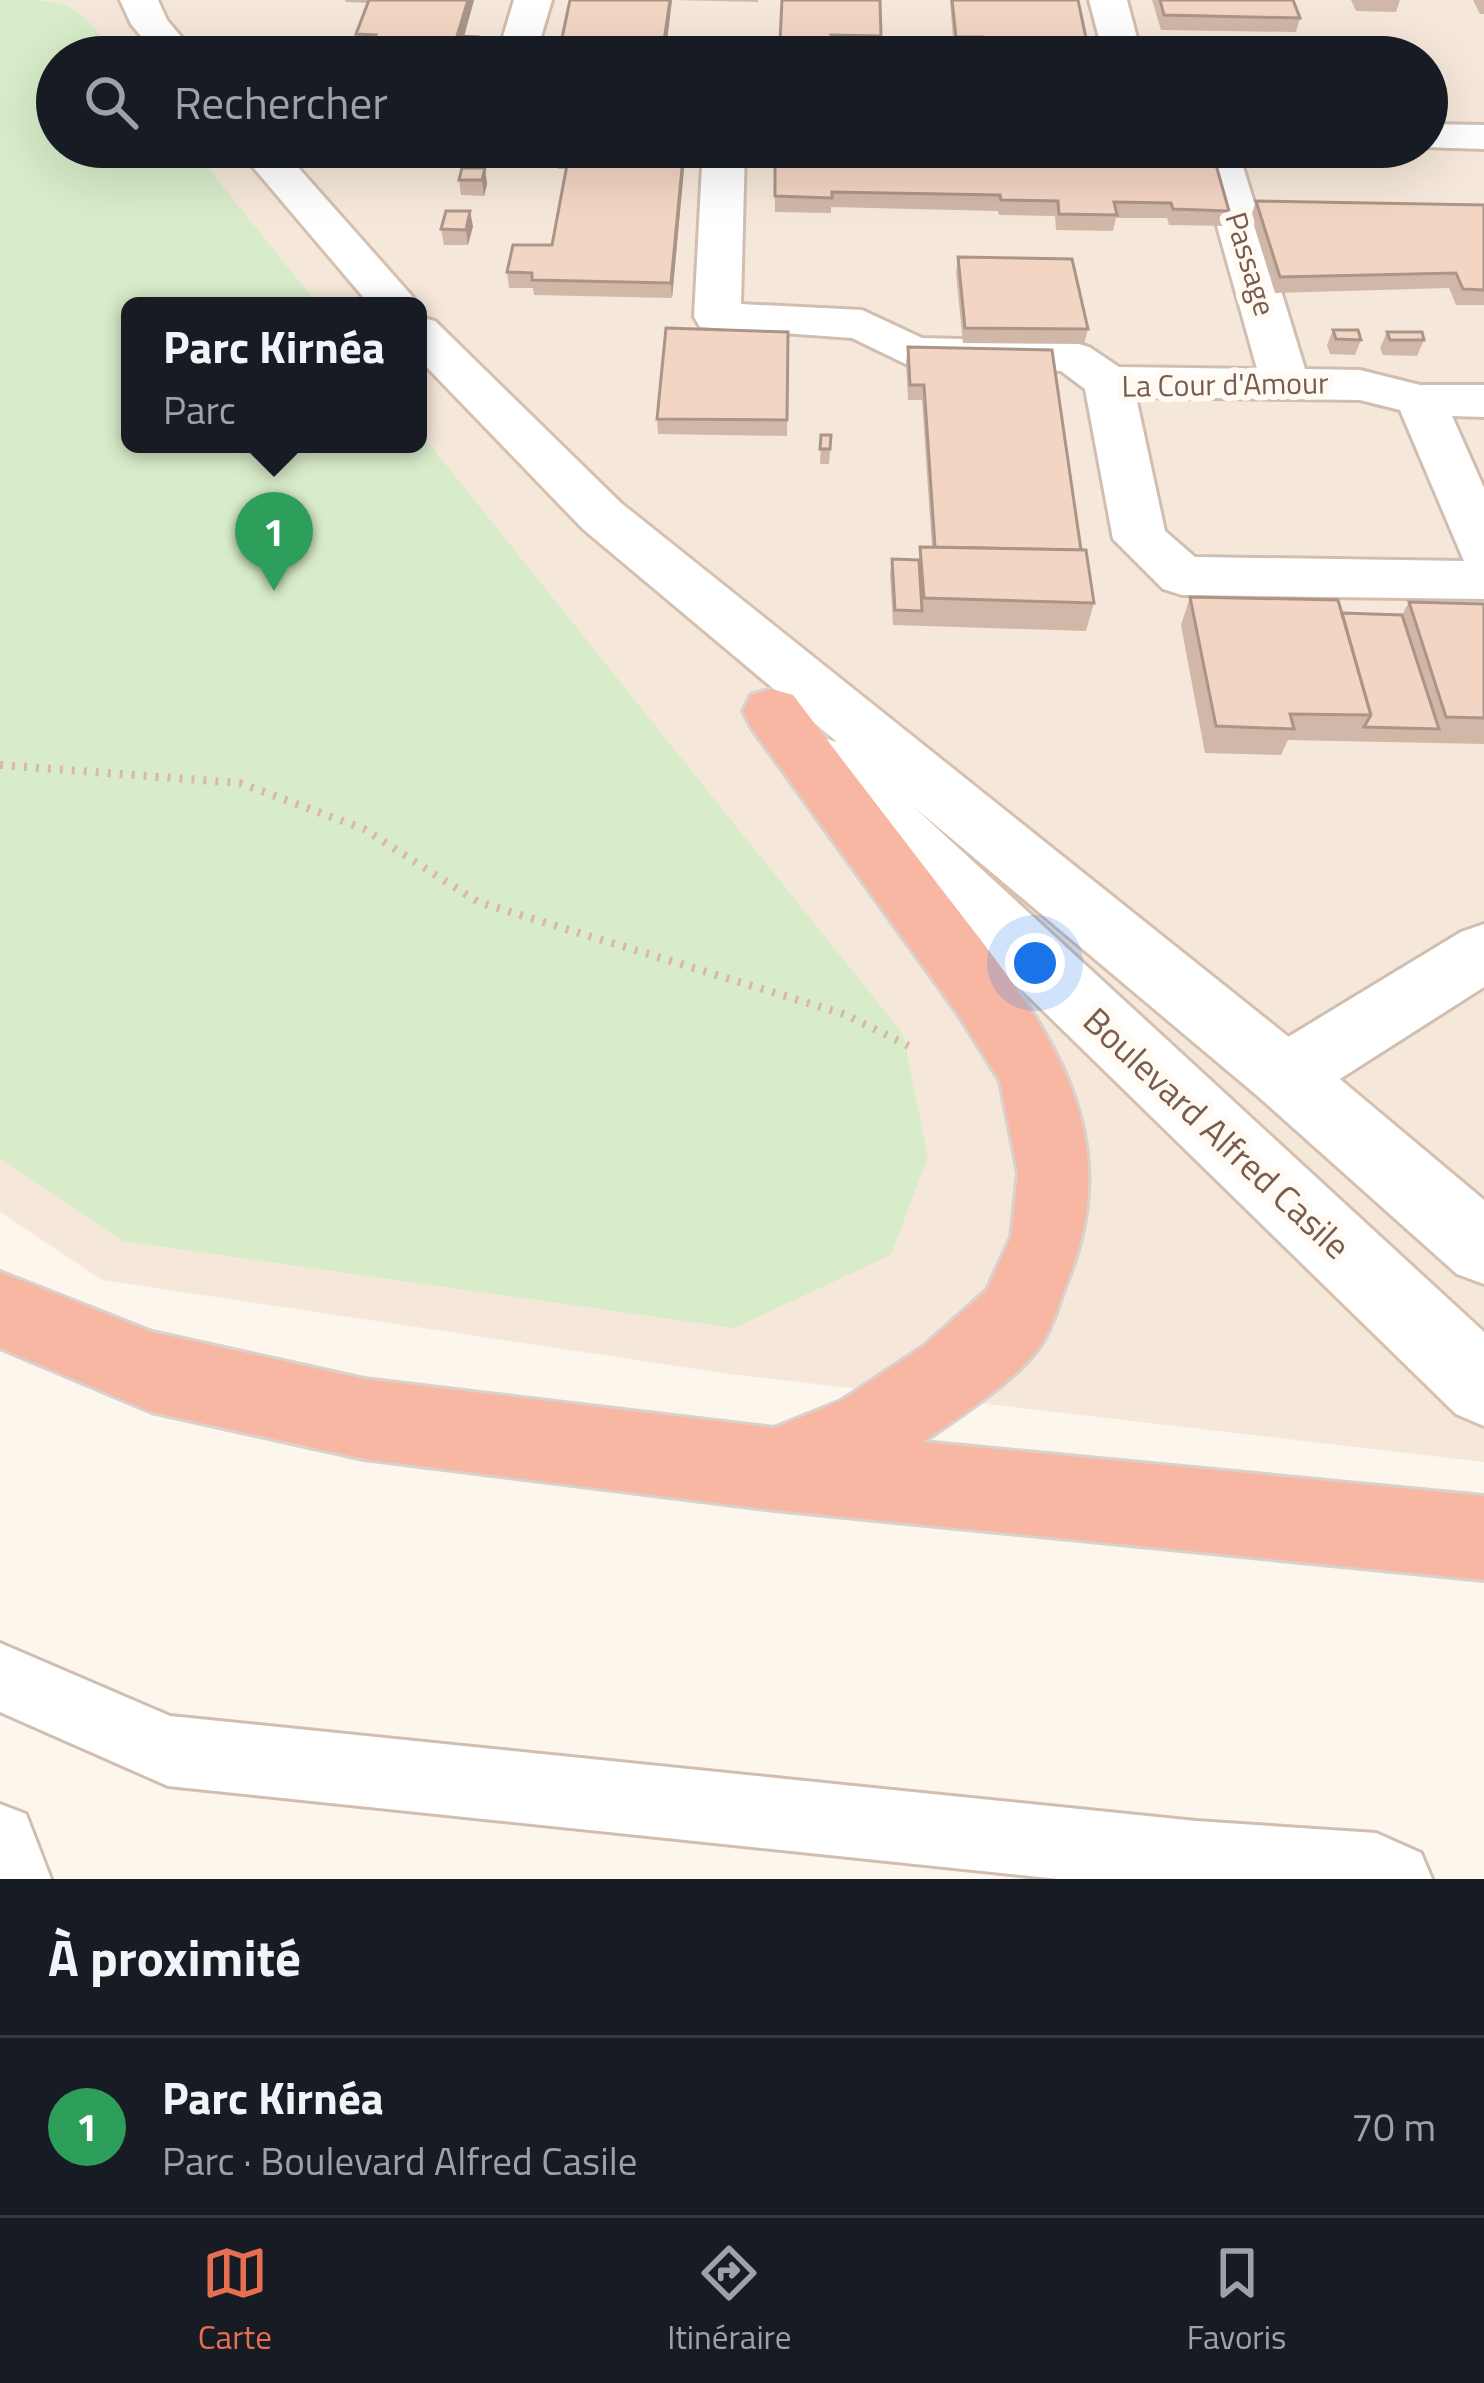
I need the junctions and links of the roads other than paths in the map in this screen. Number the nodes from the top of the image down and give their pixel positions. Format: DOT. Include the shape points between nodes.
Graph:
graph roads {
  1 [pos="109,0"];
  2 [pos="533,0"];
  3 [pos="1108,0"];
  4 [pos="144,12"];
  5 [pos="162,36"];
  6 [pos="522,36"];
  7 [pos="1117,36"];
  8 [pos="1448,136"];
  9 [pos="1484,137"];
  10 [pos="275,168"];
  11 [pos="723,168"];
  12 [pos="1222,168"];
  13 [pos="388,297"];
  14 [pos="427,340"];
  15 [pos="1108,382"];
  16 [pos="1285,382"];
  17 [pos="1420,400"];
  18 [pos="1484,401"];
  19 [pos="602,516"];
  20 [pos="1484,549"];
  21 [pos="1484,580"];
  22 [pos="772,711"];
  23 [pos="1484,952"];
  24 [pos="1285,1076"];
  25 [pos="1484,1248"];
  26 [pos="0,1310"];
  27 [pos="1484,1385"];
  28 [pos="775,1468"];
  29 [pos="1484,1538"];
  30 [pos="0,1677"];
  31 [pos="0,1840"];
  32 [pos="14,1879"];
  33 [pos="1395,1879"];
  1 -- 4 [label="street"];
  2 -- 6 [label="street"];
  3 -- 7 [label="street"];
  4 -- 5 [label="street"];
  8 -- 9 [label="street"];
  10 -- 13 [label="street"];
  11 -- 15 [label="street" via="717,317 862,324 912,352 1072,357"];
  12 -- 16 [label="street, Passage"];
  14 -- 19 [label="street, Boulevard Alfred Casile"];
  15 -- 16 [label="street, La Cour d'Amour"];
  15 -- 21 [label="street, La Cour d'Amour" via="1140,539 1181,576"];
  16 -- 17 [label="street, La Cour d'Amour" via="1360,385"];
  17 -- 18 [label="street, La Cour d'Amour"];
  17 -- 20 [label="street"];
  19 -- 22 [label="street, Boulevard Alfred Casile" via="673,609"];
  19 -- 24 [label="street, Boulevard Alfred Casile"];
  22 -- 27 [label="street, Boulevard Alfred Casile"];
  22 -- 28 [label="highway" via="1033,1073 1054,1173 1048,1238 1014,1317 952,1374 867,1432"];
  23 -- 24 [label="street"];
  24 -- 25 [label="street, Boulevard Alfred Casile"];
  26 -- 28 [label="highway" via="152,1372 364,1419"];
  28 -- 29 [label="highway"];
  30 -- 33 [label="lane" via="168,1751 1376,1870"];
  31 -- 32 [label="lane"];
}
